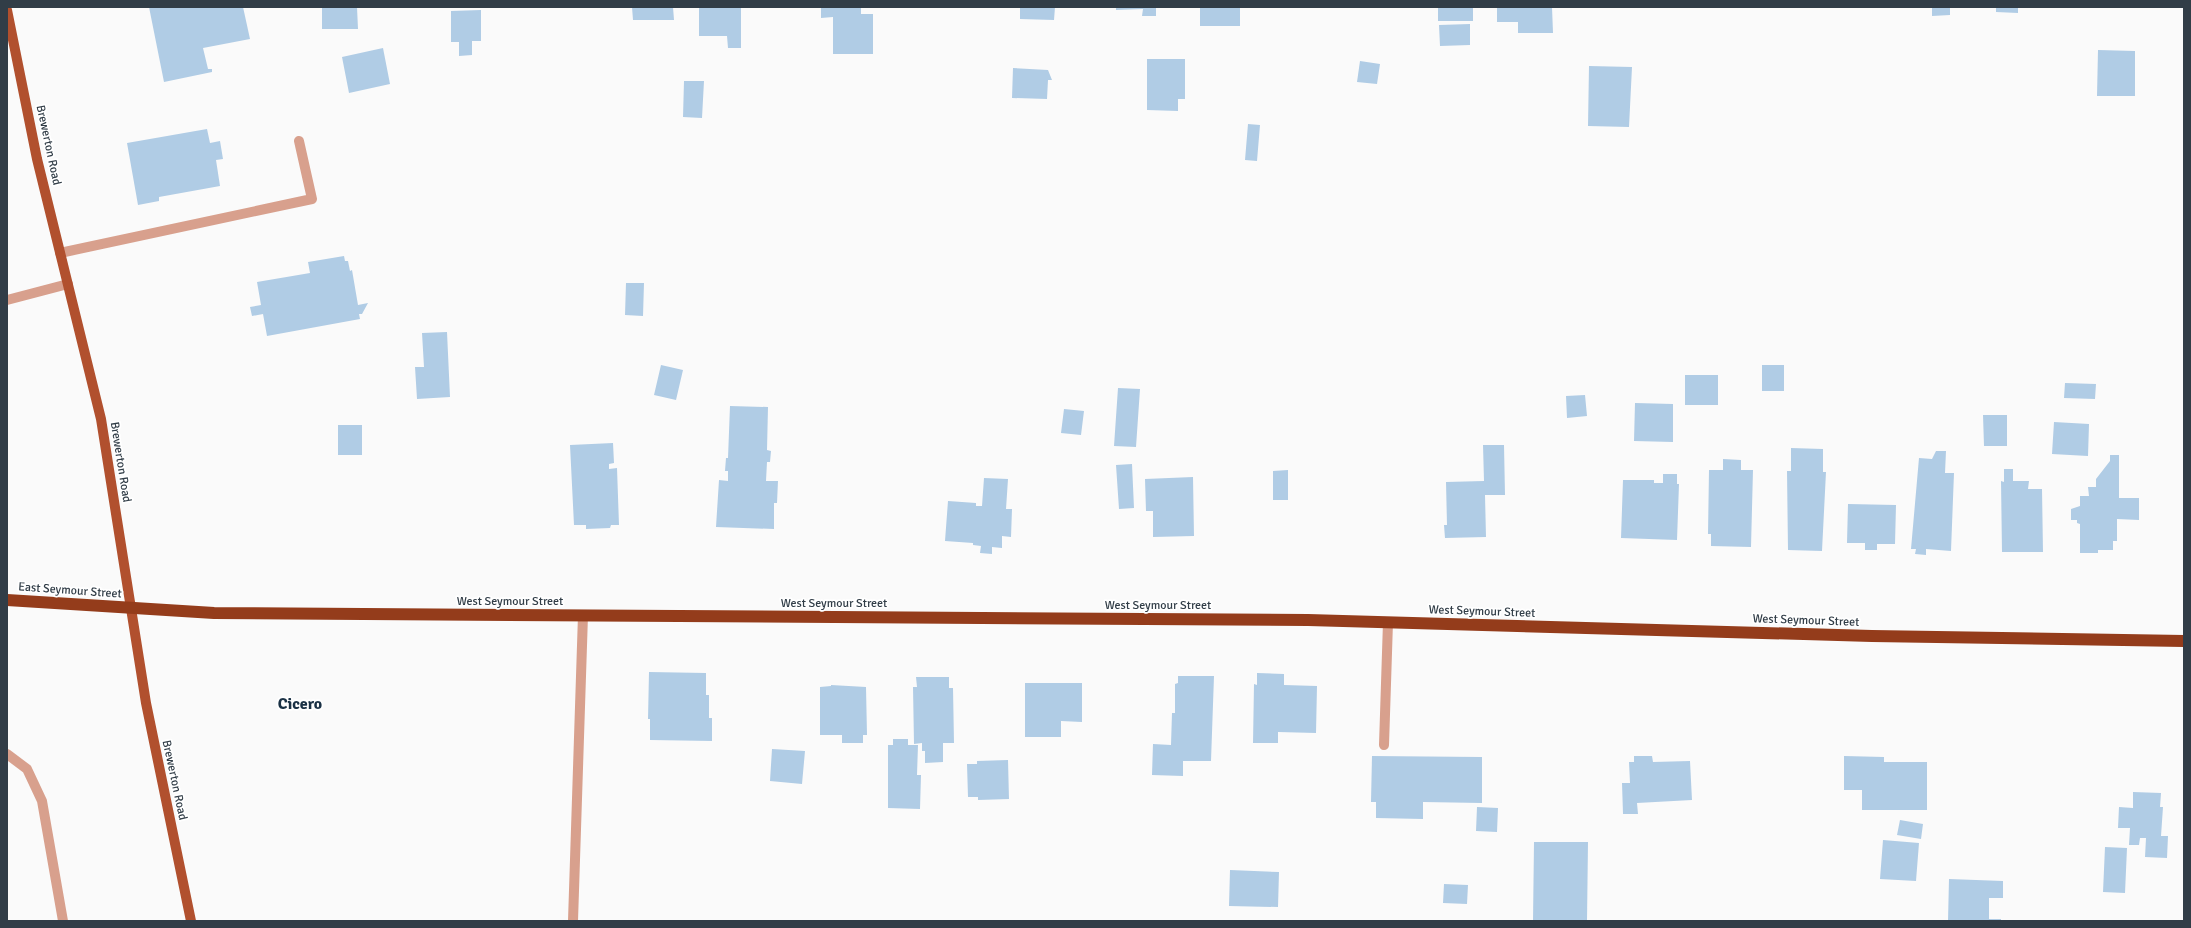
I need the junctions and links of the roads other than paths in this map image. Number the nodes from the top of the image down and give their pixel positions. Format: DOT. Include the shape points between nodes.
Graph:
graph roads {
  1 [pos="7,10"];
  2 [pos="299,141"];
  3 [pos="60,253"];
  4 [pos="68,284"];
  5 [pos="7,300"];
  6 [pos="7,600"];
  7 [pos="131,608"];
  8 [pos="583,615"];
  9 [pos="1388,622"];
  10 [pos="2184,641"];
  11 [pos="1384,746"];
  12 [pos="7,754"];
  13 [pos="63,921"];
  14 [pos="191,921"];
  15 [pos="573,921"];
  1 -- 3 [label="main road, Brewerton Road" via="37,159"];
  2 -- 3 [label="lane" via="312,199"];
  3 -- 4 [label="main road, Brewerton Road"];
  4 -- 5 [label="lane"];
  4 -- 7 [label="main road, Brewerton Road" via="101,419"];
  6 -- 7 [label="highway, East Seymour Street"];
  7 -- 8 [label="highway, West Seymour Street" via="214,613"];
  7 -- 14 [label="main road, Brewerton Road" via="146,703"];
  8 -- 9 [label="highway, West Seymour Street"];
  8 -- 15 [label="lane"];
  9 -- 10 [label="highway, West Seymour Street" via="1880,636"];
  9 -- 11 [label="lane"];
  12 -- 13 [label="lane" via="27,769 42,801"];
}
